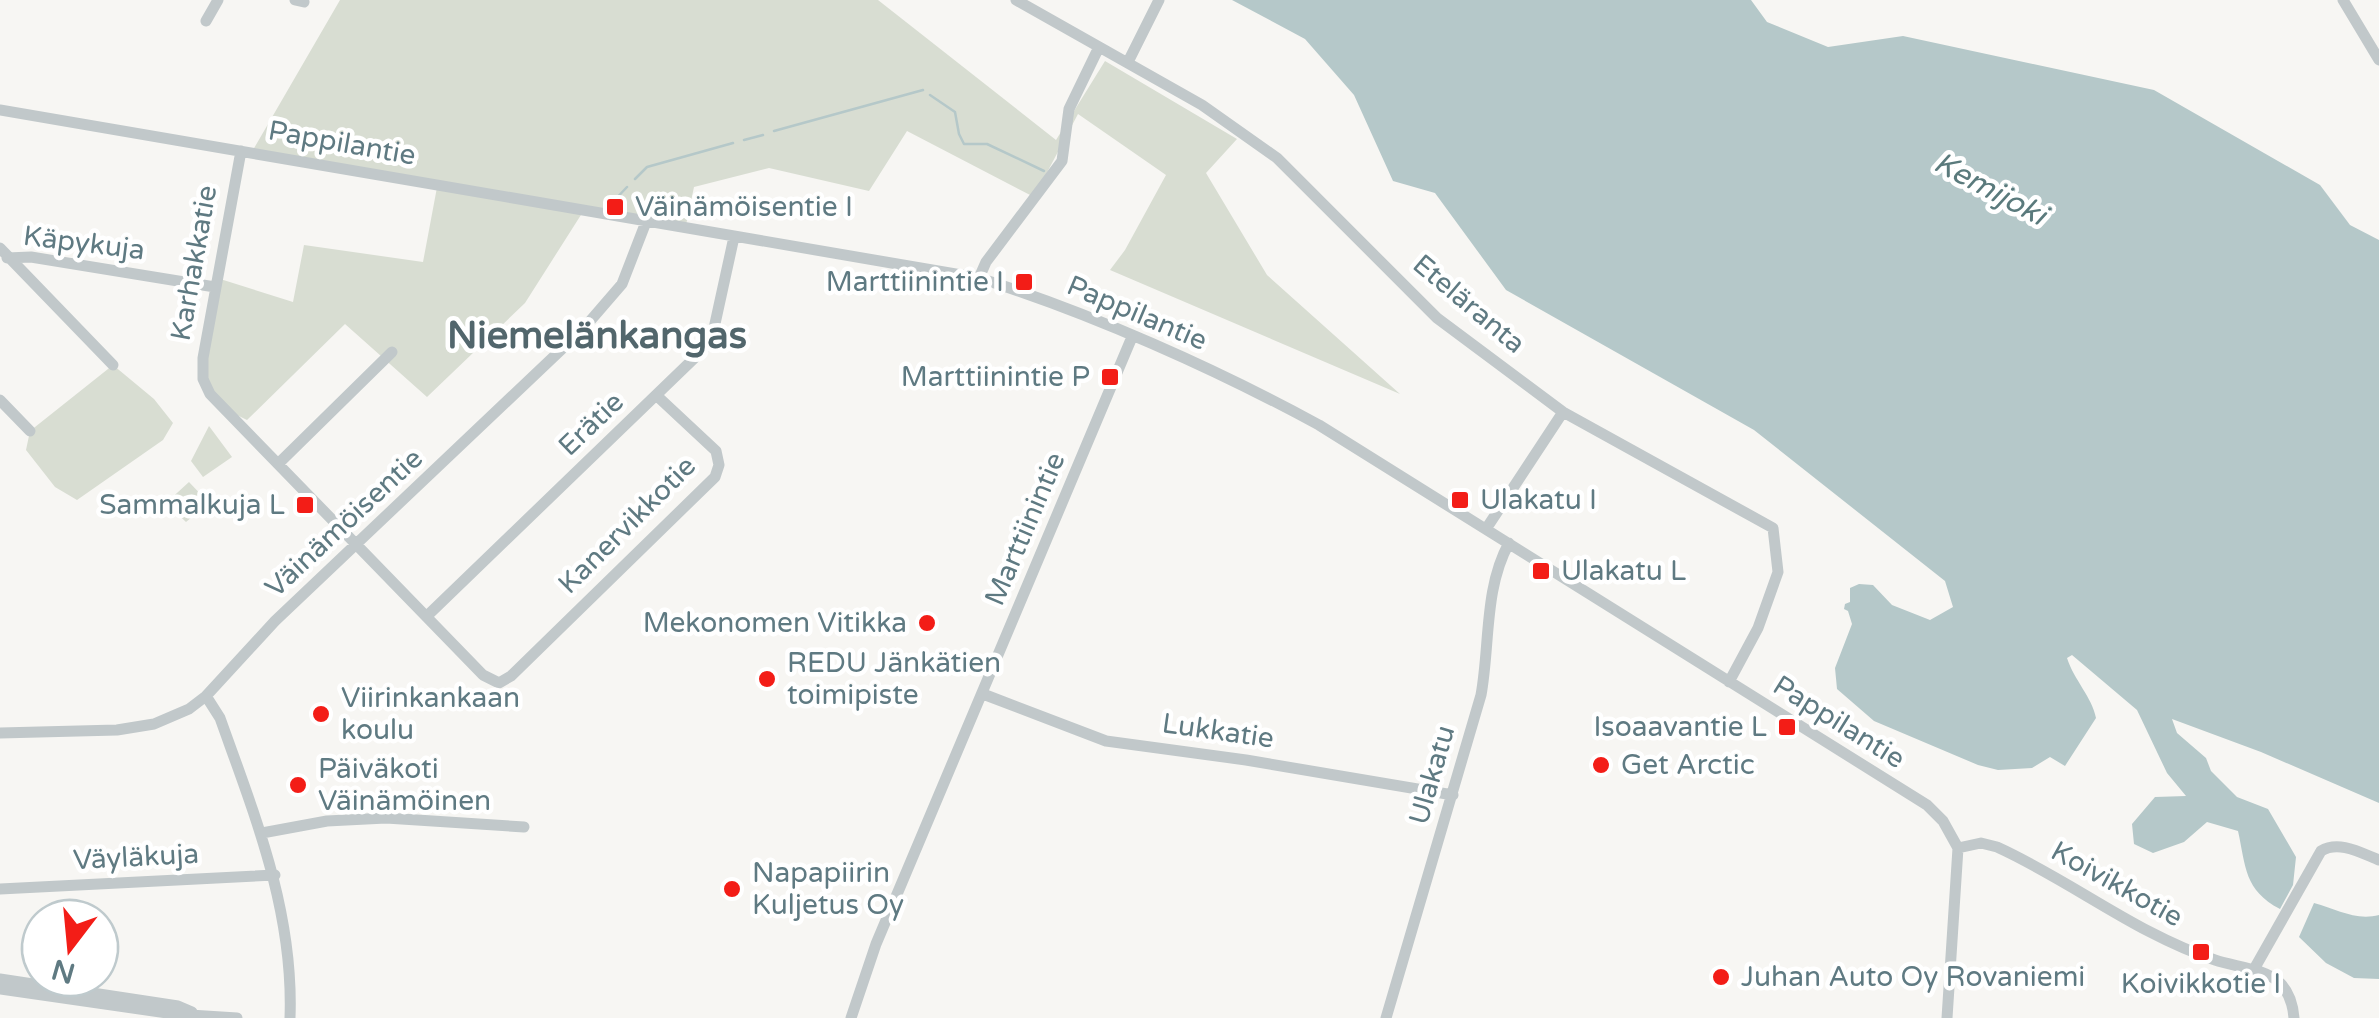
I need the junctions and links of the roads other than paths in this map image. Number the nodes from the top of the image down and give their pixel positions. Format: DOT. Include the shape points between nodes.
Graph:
graph roads {
  1 [pos="218,0"];
  2 [pos="1016,0"];
  3 [pos="1159,0"];
  4 [pos="2343,0"];
  5 [pos="206,21"];
  6 [pos="1099,47"];
  7 [pos="2379,60"];
  8 [pos="1128,62"];
  9 [pos="0,110"];
  10 [pos="241,151"];
  11 [pos="646,222"];
  12 [pos="734,237"];
  13 [pos="3,253"];
  14 [pos="978,278"];
  15 [pos="215,286"];
  16 [pos="1132,337"];
  17 [pos="392,352"];
  18 [pos="113,365"];
  19 [pos="656,396"];
  20 [pos="0,400"];
  21 [pos="1563,412"];
  22 [pos="30,430"];
  23 [pos="278,464"];
  24 [pos="1486,529"];
  25 [pos="1510,543"];
  26 [pos="357,546"];
  27 [pos="427,616"];
  28 [pos="1728,682"];
  29 [pos="499,684"];
  30 [pos="983,694"];
  31 [pos="206,696"];
  32 [pos="0,733"];
  33 [pos="1452,795"];
  34 [pos="524,826"];
  35 [pos="262,833"];
  36 [pos="1958,848"];
  37 [pos="2379,860"];
  38 [pos="275,875"];
  39 [pos="0,888"];
  40 [pos="2254,971"];
  41 [pos="0,979"];
  42 [pos="0,988"];
  43 [pos="196,1013"];
  44 [pos="238,1018"];
  45 [pos="290,1018"];
  46 [pos="851,1018"];
  47 [pos="1386,1018"];
  48 [pos="1948,1018"];
  49 [pos="2294,1018"];
  1 -- 5 [label="street"];
  2 -- 6 [label="street, Eteläranta"];
  3 -- 8 [label="street"];
  4 -- 7 [label="street"];
  6 -- 8 [label="street, Eteläranta"];
  6 -- 14 [label="street" via="1069,109 1062,161"];
  8 -- 21 [label="street, Eteläranta" via="1276,158 1437,318"];
  9 -- 10 [label="street, Pappilantie"];
  10 -- 11 [label="street, Pappilantie"];
  10 -- 15 [label="street, Karhakkatie"];
  11 -- 12 [label="street, Pappilantie"];
  11 -- 26 [label="street, Väinämöisentie" via="622,284 584,328"];
  12 -- 14 [label="street, Pappilantie"];
  12 -- 19 [label="street, Erätie" via="711,342"];
  13 -- 15 [label="street, Käpykuja"];
  13 -- 18 [label="street"];
  14 -- 16 [label="street, Pappilantie"];
  15 -- 23 [label="street, Karhakkatie" via="203,379"];
  16 -- 24 [label="street, Pappilantie" via="1277,402"];
  16 -- 30 [label="street, Marttiinintie"];
  17 -- 23 [label="street"];
  19 -- 27 [label="street, Erätie"];
  19 -- 29 [label="street, Kanervikkotie" via="716,451 715,477"];
  20 -- 22 [label="street"];
  21 -- 24 [label="street"];
  21 -- 28 [label="street, Eteläranta" via="1773,528 1778,572"];
  23 -- 26 [label="street, Karhakkatie"];
  24 -- 25 [label="street, Pappilantie"];
  25 -- 28 [label="street, Pappilantie"];
  25 -- 33 [label="street, Ulakatu" via="1492,595 1481,695"];
  26 -- 27 [label="street, Karhakkatie"];
  26 -- 31 [label="street, Väinämöisentie"];
  27 -- 29 [label="street, Karhakkatie"];
  28 -- 36 [label="street, Pappilantie" via="1927,805"];
  30 -- 33 [label="street, Lukkatie" via="1106,741"];
  30 -- 46 [label="street, Marttiinintie"];
  31 -- 32 [label="street, Väinämöisentie" via="154,724"];
  31 -- 35 [label="street"];
  33 -- 47 [label="street, Ulakatu"];
  34 -- 35 [label="street" via="386,818"];
  35 -- 38 [label="street"];
  36 -- 40 [label="street, Koivikkotie" via="1997,847 2153,935"];
  36 -- 48 [label="street"];
  37 -- 40 [label="street" via="2344,847 2321,851"];
  38 -- 39 [label="street, Väyläkuja"];
  38 -- 45 [label="street"];
  40 -- 49 [label="street, Koivikkotie" via="2282,984"];
  41 -- 43 [label="street"];
  42 -- 43 [label="street"];
  43 -- 44 [label="street"];
}
